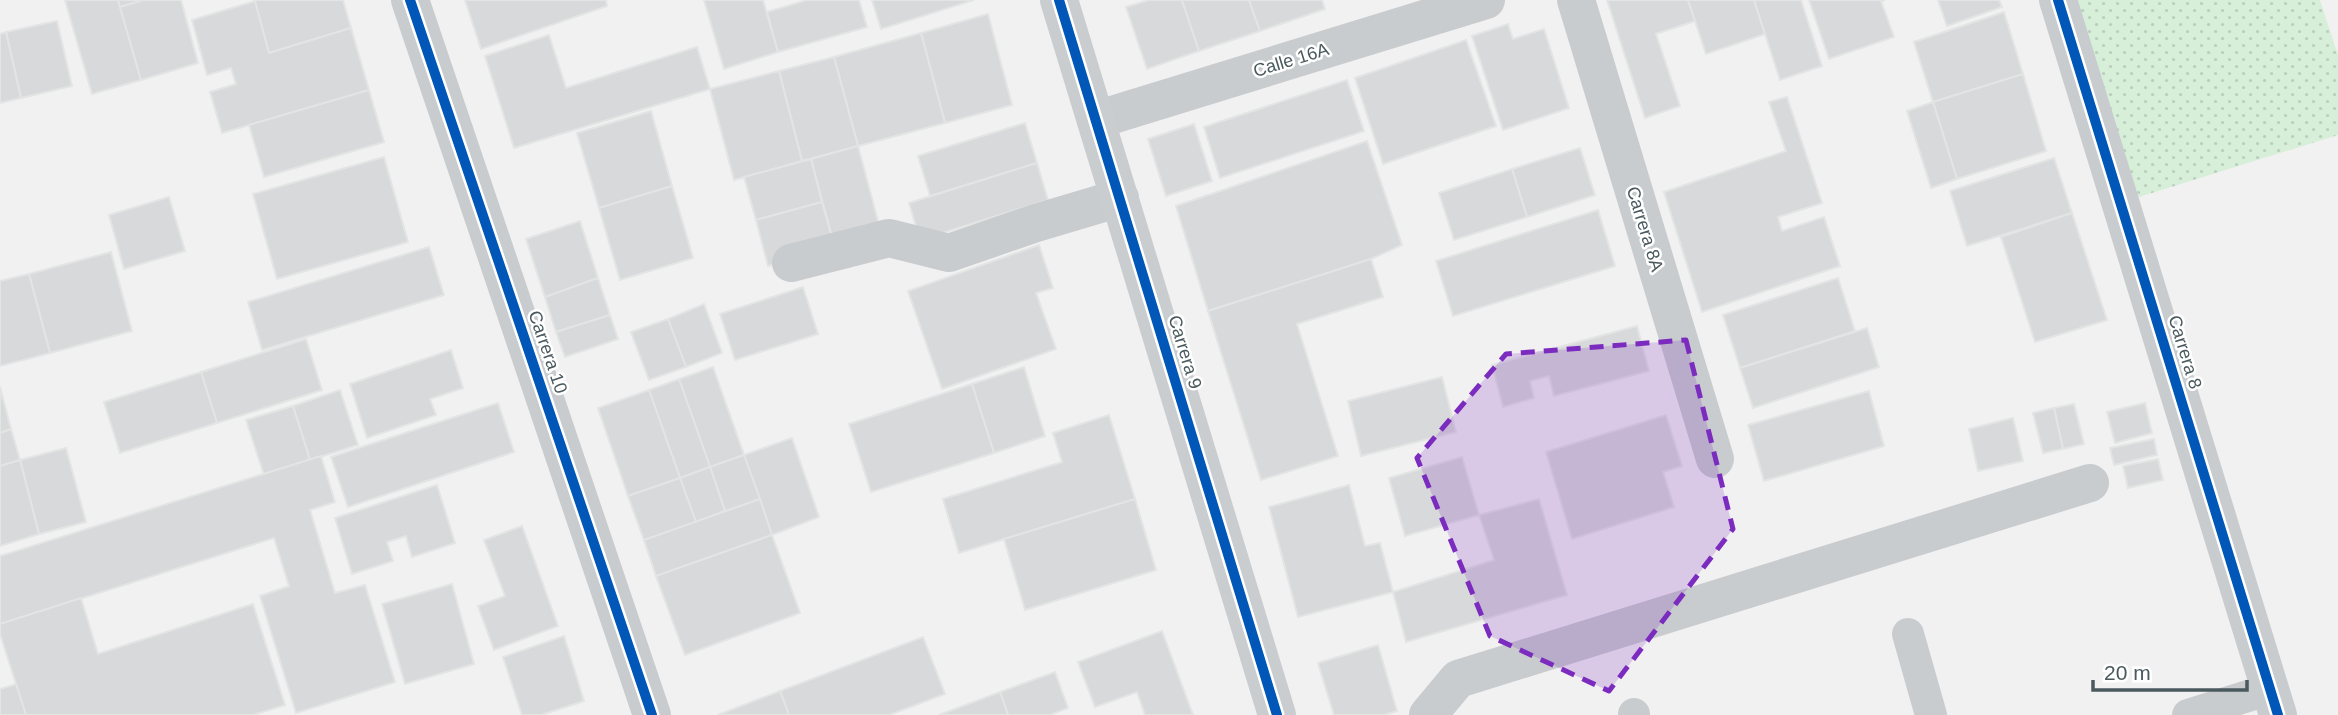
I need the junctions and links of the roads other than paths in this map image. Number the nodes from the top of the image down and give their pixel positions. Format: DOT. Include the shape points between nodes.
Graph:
graph roads {
  1 [pos="410,0"];
  2 [pos="1059,0"];
  3 [pos="1486,0"];
  4 [pos="1576,0"];
  5 [pos="2058,0"];
  6 [pos="1096,120"];
  7 [pos="1120,198"];
  8 [pos="791,263"];
  9 [pos="1715,459"];
  10 [pos="2091,483"];
  11 [pos="1908,634"];
  12 [pos="2274,702"];
  13 [pos="652,715"];
  14 [pos="1277,715"];
  15 [pos="1428,715"];
  16 [pos="1931,715"];
  17 [pos="2188,715"];
  1 -- 13 [label="street, Carrera 10"];
  2 -- 6 [label="main road, Carrera 9"];
  3 -- 6 [label="street, Calle 16A"];
  4 -- 9 [label="street, Carrera 8A"];
  5 -- 12 [label="street, Carrera 8"];
  6 -- 7 [label="main road, Carrera 9"];
  7 -- 8 [label="street" via="949,253 888,238"];
  7 -- 14 [label="main road, Carrera 9"];
  10 -- 15 [label="street" via="1458,680"];
  11 -- 16 [label="lane"];
  12 -- 17 [label="lane"];
}
